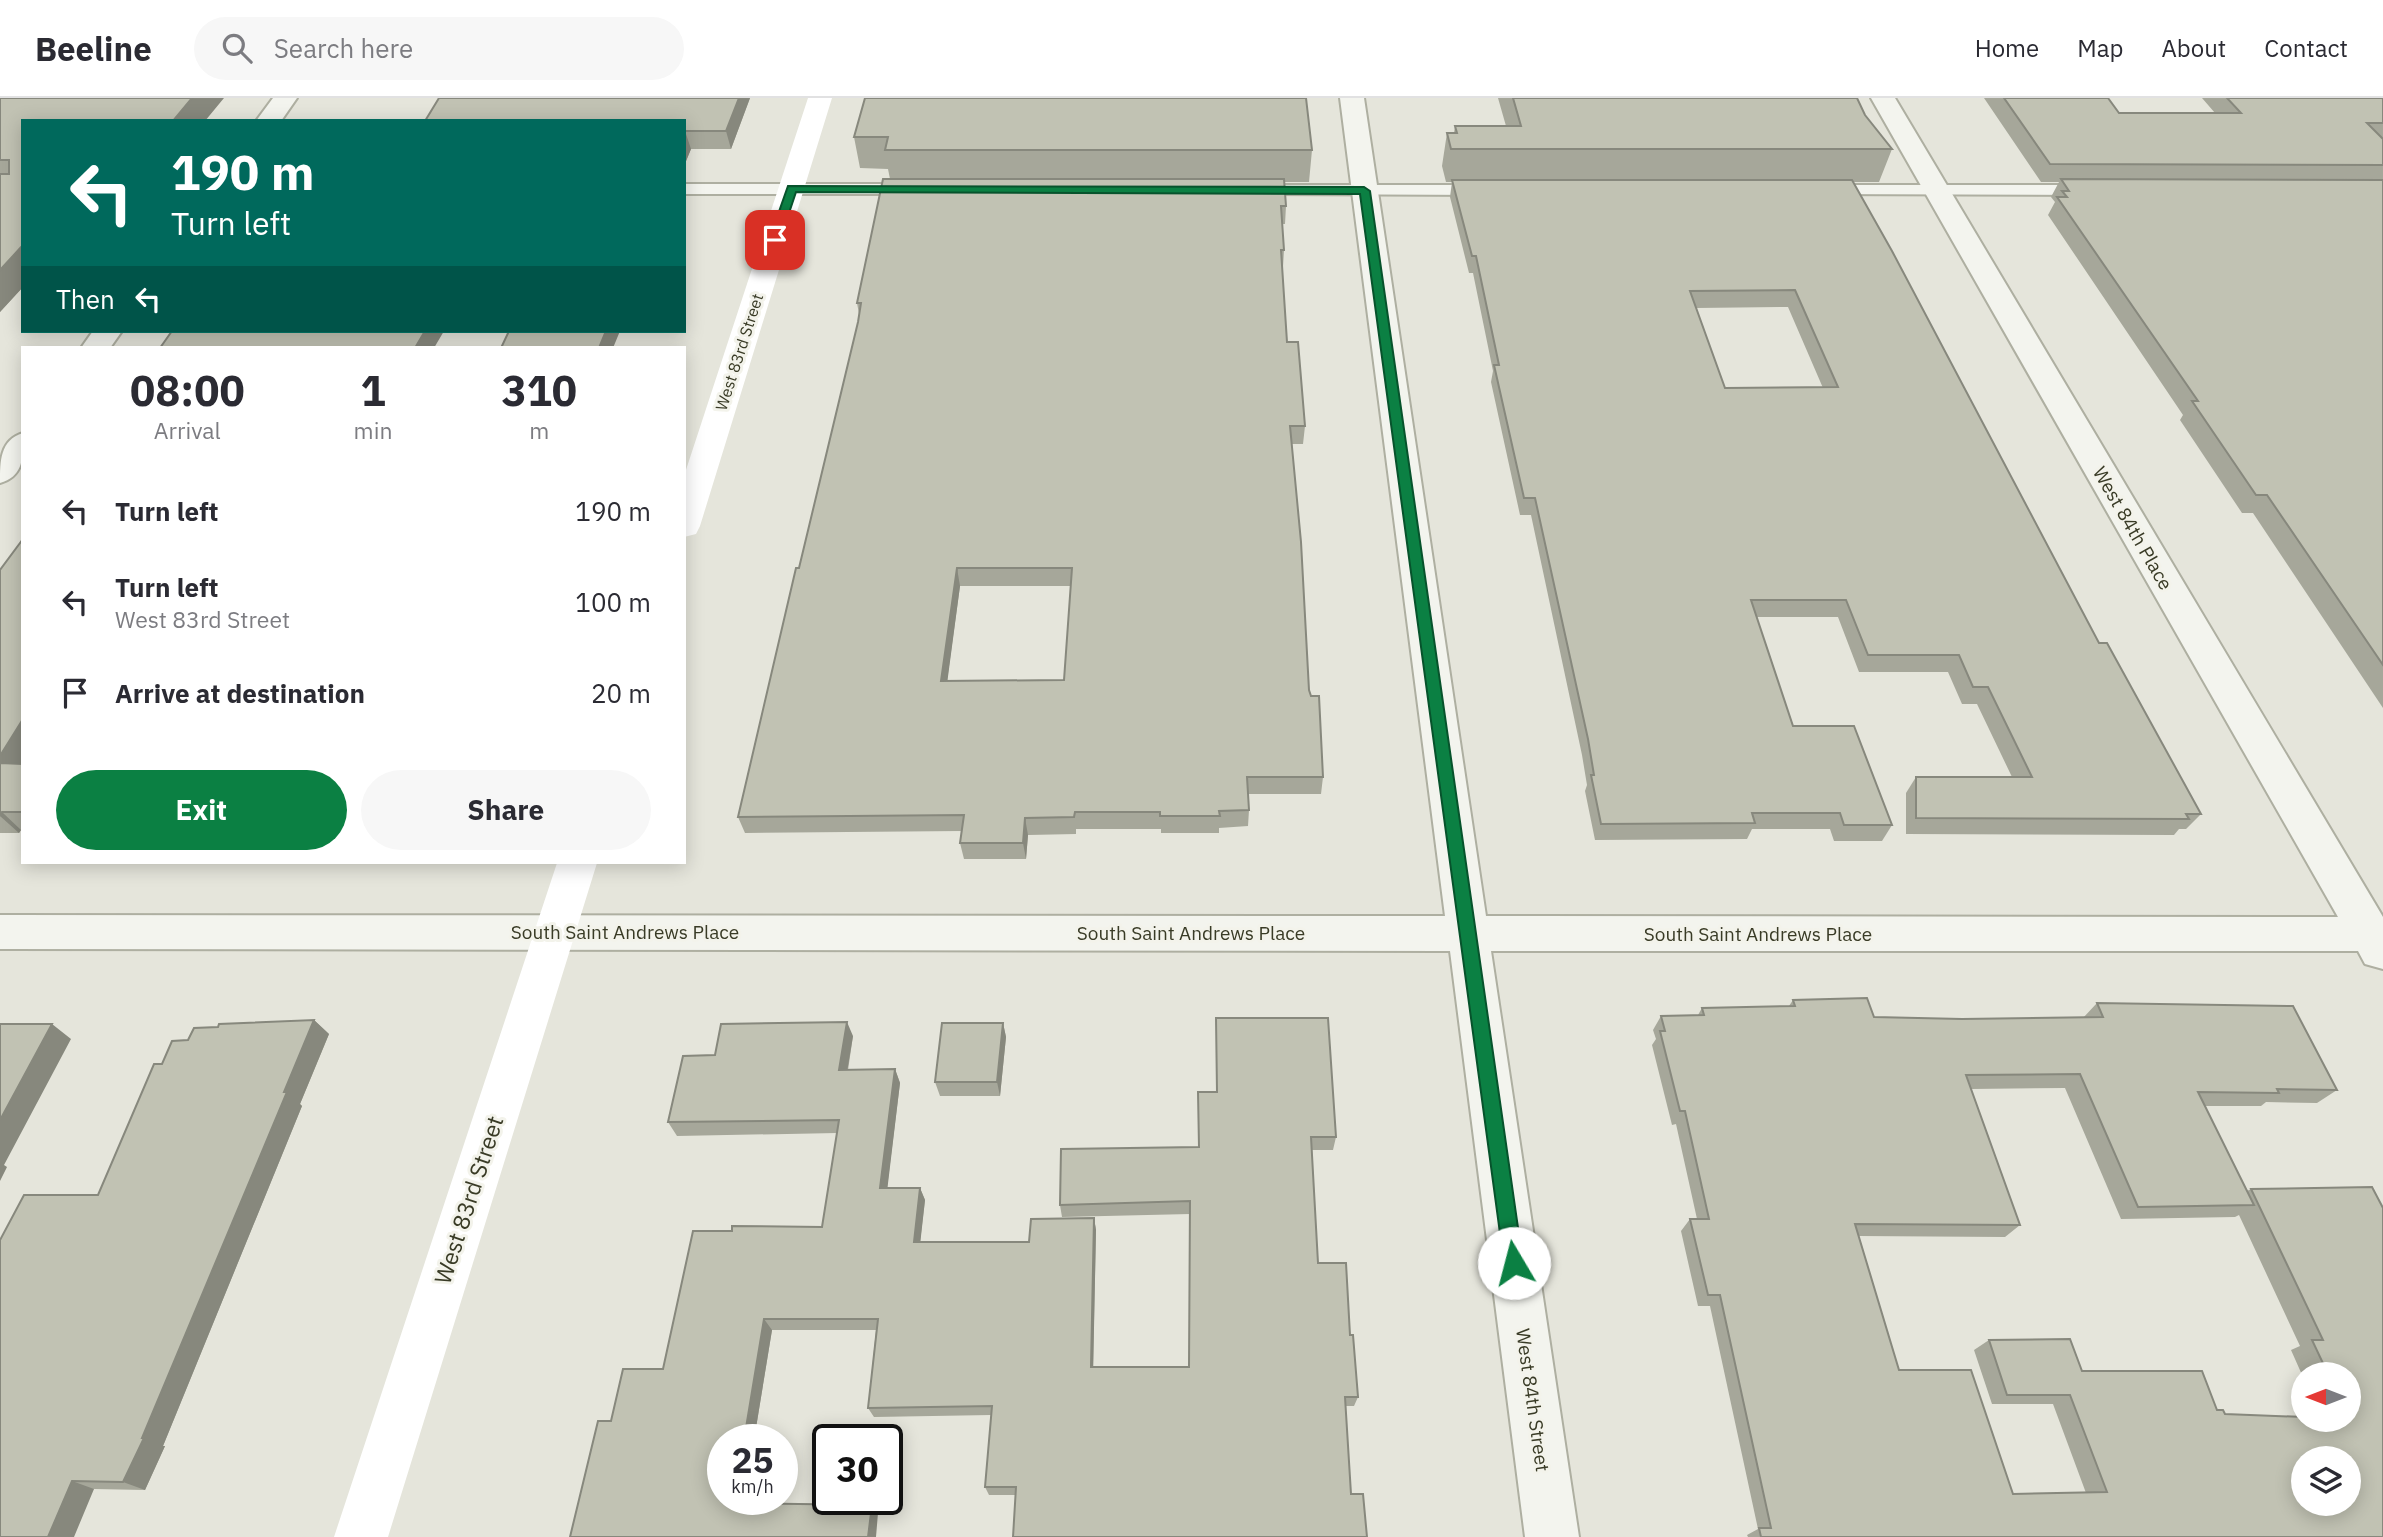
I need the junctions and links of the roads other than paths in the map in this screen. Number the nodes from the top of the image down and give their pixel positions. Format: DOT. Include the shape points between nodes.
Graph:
graph roads {
  1 [pos="285,98"];
  2 [pos="820,98"];
  3 [pos="1352,98"];
  4 [pos="1883,98"];
  5 [pos="269,119"];
  6 [pos="792,188"];
  7 [pos="686,189"];
  8 [pos="931,189"];
  9 [pos="1239,190"];
  10 [pos="1504,190"];
  11 [pos="1797,190"];
  12 [pos="1937,190"];
  13 [pos="2104,190"];
  14 [pos="1364,191"];
  15 [pos="21,446"];
  16 [pos="0,473"];
  17 [pos="686,520"];
  18 [pos="577,864"];
  19 [pos="0,932"];
  20 [pos="555,932"];
  21 [pos="1468,933"];
  22 [pos="2378,942"];
  23 [pos="361,1537"];
  24 [pos="1552,1537"];
  1 -- 5 [label="street"];
  2 -- 6 [label="street, West 83rd Street"];
  3 -- 14 [label="street, West 84th Street"];
  4 -- 12 [label="street, West 84th Place"];
  6 -- 7 [label="lane"];
  6 -- 8 [label="lane"];
  6 -- 17 [label="street, West 83rd Street"];
  9 -- 14 [label="lane"];
  10 -- 14 [label="lane"];
  11 -- 12 [label="lane"];
  12 -- 13 [label="lane"];
  12 -- 22 [label="street, West 84th Place"];
  14 -- 21 [label="street, West 84th Street"];
  15 -- 16 [label="street"];
  18 -- 20 [label="street, West 83rd Street"];
  19 -- 20 [label="street, South Saint Andrews Place"];
  20 -- 21 [label="street, South Saint Andrews Place"];
  20 -- 23 [label="street, West 83rd Street"];
  21 -- 22 [label="street, South Saint Andrews Place"];
  21 -- 24 [label="street, West 84th Street"];
}
